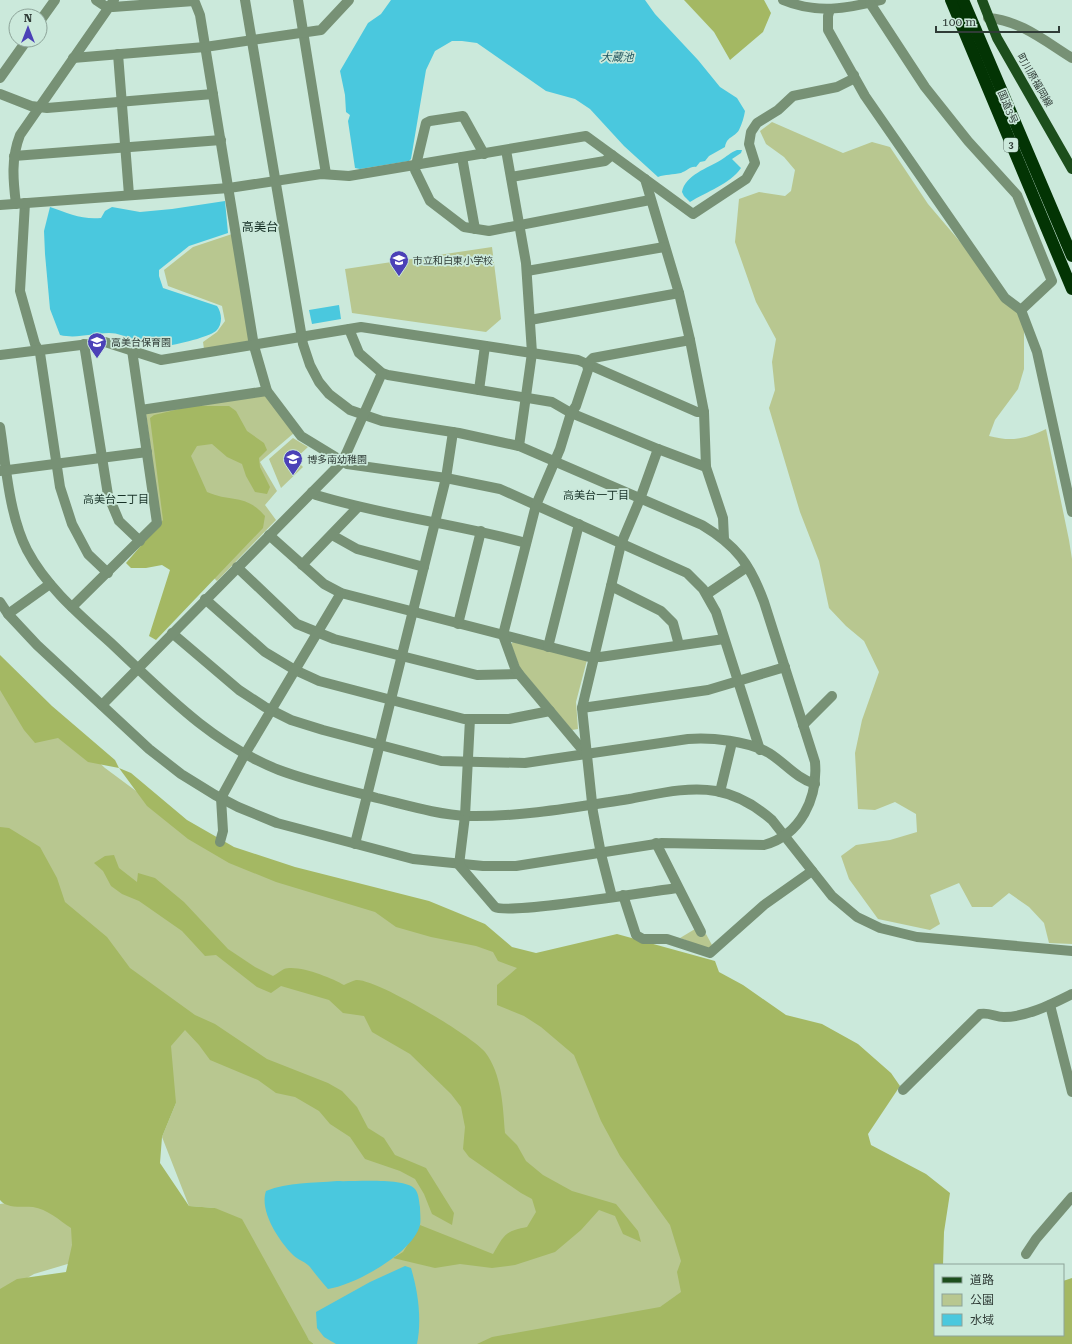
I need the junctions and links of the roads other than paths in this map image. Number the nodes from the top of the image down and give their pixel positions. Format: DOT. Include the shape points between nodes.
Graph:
graph roads {
  1 [pos="55,0"];
  2 [pos="96,0"];
  3 [pos="194,0"];
  4 [pos="245,0"];
  5 [pos="298,0"];
  6 [pos="349,0"];
  7 [pos="783,0"];
  8 [pos="824,0"];
  9 [pos="881,0"];
  10 [pos="950,0"];
  11 [pos="963,0"];
  12 [pos="982,0"];
  13 [pos="870,3"];
  14 [pos="112,4"];
  15 [pos="830,9"];
  16 [pos="48,10"];
  17 [pos="988,18"];
  18 [pos="304,32"];
  19 [pos="253,40"];
  20 [pos="205,47"];
  21 [pos="21,48"];
  22 [pos="118,54"];
  23 [pos="73,58"];
  24 [pos="1072,58"];
  25 [pos="854,74"];
  26 [pos="0,78"];
  27 [pos="0,94"];
  28 [pos="213,94"];
  29 [pos="122,102"];
  30 [pos="39,107"];
  31 [pos="221,140"];
  32 [pos="125,148"];
  33 [pos="506,150"];
  34 [pos="484,154"];
  35 [pos="612,155"];
  36 [pos="14,156"];
  37 [pos="462,157"];
  38 [pos="416,166"];
  39 [pos="1072,169"];
  40 [pos="326,174"];
  41 [pos="511,178"];
  42 [pos="645,179"];
  43 [pos="276,180"];
  44 [pos="229,188"];
  45 [pos="129,195"];
  46 [pos="650,200"];
  47 [pos="20,203"];
  48 [pos="0,205"];
  49 [pos="519,225"];
  50 [pos="475,230"];
  51 [pos="664,246"];
  52 [pos="1072,256"];
  53 [pos="527,271"];
  54 [pos="1072,289"];
  55 [pos="678,293"];
  56 [pos="1020,310"];
  57 [pos="530,320"];
  58 [pos="349,329"];
  59 [pos="302,337"];
  60 [pos="690,340"];
  61 [pos="84,344"];
  62 [pos="254,346"];
  63 [pos="485,346"];
  64 [pos="38,350"];
  65 [pos="132,350"];
  66 [pos="532,353"];
  67 [pos="0,355"];
  68 [pos="587,364"];
  69 [pos="382,373"];
  70 [pos="479,390"];
  71 [pos="267,391"];
  72 [pos="526,397"];
  73 [pos="141,410"];
  74 [pos="571,412"];
  75 [pos="704,412"];
  76 [pos="363,416"];
  77 [pos="0,427"];
  78 [pos="453,432"];
  79 [pos="519,446"];
  80 [pos="658,449"];
  81 [pos="147,452"];
  82 [pos="102,458"];
  83 [pos="342,460"];
  84 [pos="555,461"];
  85 [pos="56,464"];
  86 [pos="706,466"];
  87 [pos="3,470"];
  88 [pos="446,478"];
  89 [pos="312,492"];
  90 [pos="640,499"];
  91 [pos="536,505"];
  92 [pos="357,508"];
  93 [pos="1072,512"];
  94 [pos="435,522"];
  95 [pos="579,524"];
  96 [pos="481,531"];
  97 [pos="269,535"];
  98 [pos="332,535"];
  99 [pos="724,539"];
  100 [pos="140,541"];
  101 [pos="526,543"];
  102 [pos="621,544"];
  103 [pos="302,565"];
  104 [pos="747,566"];
  105 [pos="237,567"];
  106 [pos="424,567"];
  107 [pos="108,573"];
  108 [pos="50,584"];
  109 [pos="611,586"];
  110 [pos="341,593"];
  111 [pos="707,594"];
  112 [pos="205,599"];
  113 [pos="0,602"];
  114 [pos="72,607"];
  115 [pos="413,612"];
  116 [pos="8,614"];
  117 [pos="458,624"];
  118 [pos="318,632"];
  119 [pos="172,633"];
  120 [pos="503,635"];
  121 [pos="724,639"];
  122 [pos="679,645"];
  123 [pos="548,647"];
  124 [pos="402,657"];
  125 [pos="593,657"];
  126 [pos="785,667"];
  127 [pos="137,668"];
  128 [pos="295,670"];
  129 [pos="518,674"];
  130 [pos="738,681"];
  131 [pos="832,696"];
  132 [pos="391,701"];
  133 [pos="102,705"];
  134 [pos="582,708"];
  135 [pos="271,710"];
  136 [pos="550,711"];
  137 [pos="470,719"];
  138 [pos="803,725"];
  139 [pos="732,742"];
  140 [pos="380,745"];
  141 [pos="760,750"];
  142 [pos="245,754"];
  143 [pos="586,754"];
  144 [pos="467,762"];
  145 [pos="815,784"];
  146 [pos="720,792"];
  147 [pos="367,795"];
  148 [pos="221,798"];
  149 [pos="593,804"];
  150 [pos="465,816"];
  151 [pos="784,836"];
  152 [pos="220,842"];
  153 [pos="656,843"];
  154 [pos="355,844"];
  155 [pos="601,854"];
  156 [pos="459,865"];
  157 [pos="812,871"];
  158 [pos="678,888"];
  159 [pos="623,895"];
  160 [pos="612,896"];
  161 [pos="701,932"];
  162 [pos="1072,951"];
  163 [pos="1072,994"];
  164 [pos="1050,1005"];
  165 [pos="903,1090"];
  166 [pos="1072,1092"];
  167 [pos="1072,1197"];
  168 [pos="1026,1254"];
  1 -- 16 [label="street"];
  2 -- 14 [label="street" via="105,6"];
  3 -- 14 [label="street"];
  3 -- 20 [label="street" via="200,15"];
  4 -- 19 [label="street"];
  5 -- 18 [label="street"];
  6 -- 18 [label="street" via="321,30"];
  7 -- 15 [label="street" via="799,7"];
  8 -- 15 [label="street"];
  9 -- 13 [label="street"];
  10 -- 54 [label="highway, 国道3号 / 3"];
  11 -- 52 [label="highway, 国道3号 / 3"];
  12 -- 17 [label="main road, 町川原福岡線"];
  13 -- 15 [label="street"];
  13 -- 56 [label="street" via="925,87 968,141 1017,195 1052,281"];
  14 -- 23 [label="street"];
  15 -- 25 [label="street" via="828,30"];
  17 -- 24 [label="street" via="1003,19 1020,26"];
  17 -- 39 [label="main road, 町川原福岡線"];
  18 -- 19 [label="street"];
  18 -- 40 [label="street"];
  19 -- 20 [label="street"];
  19 -- 43 [label="street"];
  20 -- 22 [label="street"];
  20 -- 28 [label="street"];
  21 -- 26 [label="street"];
  22 -- 23 [label="street"];
  22 -- 29 [label="street"];
  23 -- 30 [label="street"];
  25 -- 42 [label="street" via="853,79 837,88 793,96 778,110 757,122 751,132 749,144 755,163 746,179 693,214"];
  25 -- 56 [label="street" via="880,118 1004,298"];
  27 -- 30 [label="street"];
  28 -- 29 [label="street"];
  28 -- 31 [label="street"];
  29 -- 30 [label="street"];
  29 -- 32 [label="street"];
  30 -- 36 [label="street" via="20,135"];
  31 -- 32 [label="street"];
  31 -- 44 [label="street"];
  32 -- 36 [label="street"];
  32 -- 45 [label="street"];
  33 -- 34 [label="street"];
  33 -- 35 [label="street" via="586,136"];
  33 -- 41 [label="street"];
  34 -- 37 [label="street"];
  34 -- 38 [label="street" via="463,116 430,121 426,123"];
  35 -- 41 [label="street" via="605,161"];
  35 -- 42 [label="street"];
  36 -- 47 [label="street" via="13,180"];
  37 -- 38 [label="street"];
  37 -- 50 [label="street"];
  38 -- 40 [label="street" via="349,176"];
  38 -- 50 [label="street" via="415,170 430,201 464,227"];
  40 -- 43 [label="street"];
  41 -- 49 [label="street"];
  42 -- 46 [label="street"];
  43 -- 44 [label="street"];
  43 -- 59 [label="street"];
  44 -- 45 [label="street"];
  44 -- 62 [label="street"];
  45 -- 47 [label="street"];
  46 -- 49 [label="street"];
  46 -- 51 [label="street"];
  47 -- 48 [label="street"];
  47 -- 64 [label="street" via="20,291"];
  49 -- 50 [label="street" via="489,231"];
  49 -- 53 [label="street"];
  51 -- 53 [label="street"];
  51 -- 55 [label="street"];
  53 -- 57 [label="street"];
  55 -- 57 [label="street"];
  55 -- 60 [label="street"];
  56 -- 93 [label="street" via="1037,352"];
  57 -- 66 [label="street"];
  58 -- 59 [label="street"];
  58 -- 63 [label="street" via="361,327"];
  58 -- 69 [label="street" via="359,353"];
  59 -- 62 [label="street"];
  59 -- 76 [label="street" via="310,365 319,382 334,398"];
  60 -- 68 [label="street" via="593,358"];
  60 -- 75 [label="street"];
  61 -- 64 [label="street"];
  61 -- 65 [label="street" via="105,342"];
  61 -- 82 [label="street"];
  62 -- 65 [label="street" via="162,360"];
  62 -- 71 [label="street"];
  63 -- 66 [label="street"];
  63 -- 70 [label="street"];
  64 -- 67 [label="street"];
  64 -- 85 [label="street"];
  65 -- 73 [label="street"];
  66 -- 68 [label="street" via="578,360"];
  66 -- 72 [label="street"];
  68 -- 74 [label="street" via="588,370 576,406"];
  68 -- 75 [label="street" via="697,412"];
  69 -- 70 [label="street"];
  69 -- 76 [label="street"];
  70 -- 72 [label="street"];
  71 -- 73 [label="street"];
  71 -- 83 [label="street" via="301,436"];
  72 -- 74 [label="street" via="552,402"];
  72 -- 79 [label="street"];
  73 -- 81 [label="street"];
  74 -- 80 [label="street"];
  74 -- 84 [label="street"];
  75 -- 86 [label="street"];
  76 -- 78 [label="street"];
  76 -- 83 [label="street"];
  77 -- 87 [label="street"];
  78 -- 79 [label="street"];
  78 -- 88 [label="street"];
  79 -- 84 [label="street"];
  80 -- 86 [label="street"];
  80 -- 90 [label="street"];
  81 -- 82 [label="street"];
  81 -- 100 [label="street" via="157,523"];
  82 -- 85 [label="street"];
  82 -- 100 [label="street" via="108,495 119,521"];
  83 -- 88 [label="street" via="347,464"];
  83 -- 89 [label="street"];
  84 -- 90 [label="street"];
  84 -- 91 [label="street"];
  85 -- 87 [label="street"];
  85 -- 107 [label="street" via="60,487 72,524 88,554"];
  86 -- 99 [label="street" via="722,518"];
  87 -- 108 [label="street" via="26,548"];
  88 -- 91 [label="street" via="500,489"];
  88 -- 94 [label="street"];
  89 -- 92 [label="street"];
  89 -- 97 [label="street"];
  90 -- 99 [label="street" via="702,525"];
  90 -- 102 [label="street"];
  91 -- 95 [label="street"];
  91 -- 101 [label="street"];
  92 -- 94 [label="street"];
  92 -- 98 [label="street"];
  94 -- 96 [label="street"];
  94 -- 106 [label="street"];
  95 -- 102 [label="street"];
  95 -- 123 [label="street"];
  96 -- 101 [label="street"];
  96 -- 117 [label="street"];
  97 -- 103 [label="street"];
  97 -- 105 [label="street"];
  98 -- 103 [label="street"];
  98 -- 106 [label="street" via="357,550"];
  99 -- 104 [label="street" via="740,554"];
  100 -- 107 [label="street"];
  101 -- 120 [label="street"];
  102 -- 109 [label="street"];
  102 -- 111 [label="street" via="687,573"];
  103 -- 110 [label="street" via="324,584"];
  104 -- 111 [label="street"];
  104 -- 126 [label="street" via="755,577"];
  105 -- 112 [label="street"];
  105 -- 118 [label="street" via="297,624"];
  106 -- 115 [label="street"];
  107 -- 114 [label="street"];
  108 -- 114 [label="street"];
  108 -- 116 [label="street"];
  109 -- 122 [label="street" via="661,611 673,623"];
  109 -- 125 [label="street"];
  110 -- 115 [label="street"];
  110 -- 118 [label="street"];
  111 -- 121 [label="street" via="716,612"];
  112 -- 119 [label="street"];
  112 -- 128 [label="street" via="265,652"];
  113 -- 116 [label="street"];
  114 -- 127 [label="street"];
  115 -- 117 [label="street"];
  115 -- 124 [label="street"];
  116 -- 133 [label="street" via="37,645"];
  117 -- 120 [label="street"];
  118 -- 124 [label="street" via="334,639"];
  118 -- 128 [label="street"];
  119 -- 127 [label="street"];
  119 -- 135 [label="street" via="239,690"];
  120 -- 123 [label="street"];
  120 -- 129 [label="street"];
  121 -- 122 [label="street"];
  121 -- 130 [label="street"];
  122 -- 125 [label="street"];
  123 -- 125 [label="street"];
  124 -- 129 [label="street" via="477,675"];
  124 -- 132 [label="street"];
  125 -- 134 [label="street"];
  126 -- 130 [label="street"];
  126 -- 138 [label="street"];
  127 -- 133 [label="street"];
  127 -- 142 [label="street" via="186,714"];
  128 -- 132 [label="street" via="319,681"];
  128 -- 135 [label="street"];
  129 -- 136 [label="street"];
  130 -- 134 [label="street" via="708,690"];
  130 -- 141 [label="street"];
  131 -- 138 [label="street"];
  132 -- 137 [label="street" via="452,717"];
  132 -- 140 [label="street"];
  133 -- 148 [label="street" via="149,749 181,774"];
  134 -- 143 [label="street"];
  135 -- 140 [label="street" via="291,720"];
  135 -- 142 [label="street"];
  136 -- 137 [label="street" via="509,719"];
  136 -- 143 [label="street"];
  137 -- 144 [label="street"];
  138 -- 145 [label="street" via="815,762"];
  139 -- 141 [label="street"];
  139 -- 143 [label="street" via="704,738 688,739"];
  139 -- 146 [label="street"];
  140 -- 144 [label="street" via="441,761"];
  140 -- 147 [label="street"];
  141 -- 145 [label="street" via="768,753 797,776"];
  142 -- 147 [label="street" via="312,782"];
  142 -- 148 [label="street"];
  143 -- 144 [label="street" via="525,763"];
  143 -- 149 [label="street"];
  144 -- 150 [label="street"];
  145 -- 151 [label="street" via="811,802 799,822"];
  146 -- 149 [label="street" via="689,790"];
  146 -- 151 [label="street" via="747,801 760,809"];
  147 -- 150 [label="street"];
  147 -- 154 [label="street"];
  148 -- 152 [label="street" via="223,831"];
  148 -- 154 [label="street" via="277,823"];
  149 -- 150 [label="street" via="503,815"];
  149 -- 155 [label="street"];
  150 -- 156 [label="street"];
  151 -- 153 [label="street" via="775,842 756,846"];
  151 -- 157 [label="street"];
  153 -- 155 [label="street"];
  153 -- 158 [label="street"];
  154 -- 156 [label="street" via="413,859"];
  155 -- 156 [label="street" via="516,866"];
  155 -- 160 [label="street"];
  156 -- 160 [label="street" via="495,907 502,910 529,909"];
  157 -- 159 [label="street" via="764,905 710,953 667,939 643,940 636,935"];
  157 -- 162 [label="street" via="832,896 857,917 880,928 917,937"];
  158 -- 159 [label="street"];
  158 -- 161 [label="street"];
  159 -- 160 [label="street"];
  163 -- 164 [label="street"];
  164 -- 165 [label="street" via="1005,1017 989,1013 980,1014"];
  164 -- 166 [label="street"];
  167 -- 168 [label="street"];
}
